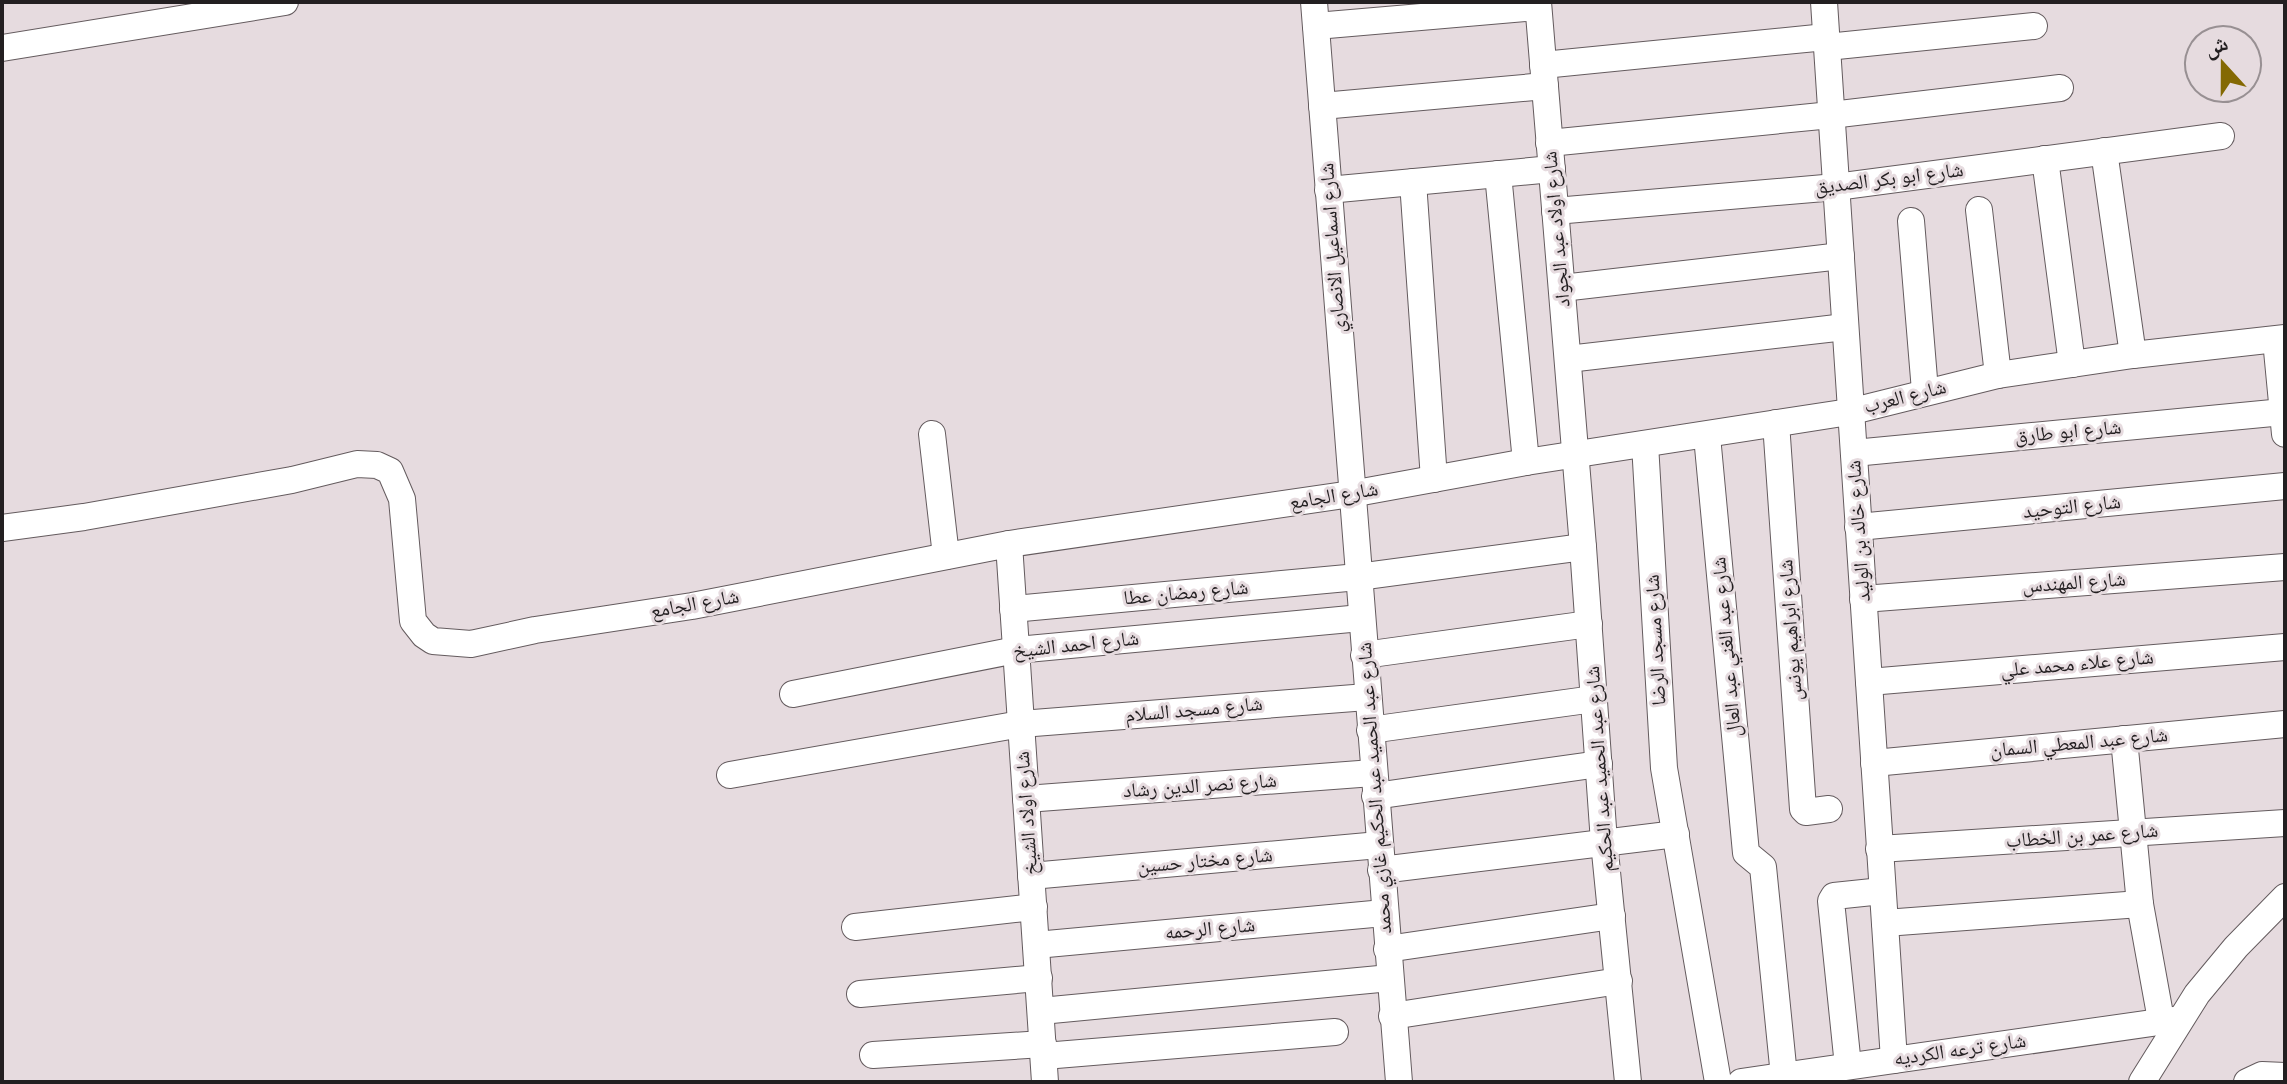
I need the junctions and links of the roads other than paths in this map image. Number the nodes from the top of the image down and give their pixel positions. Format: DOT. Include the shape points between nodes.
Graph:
graph roads {
  1 [pos="283,2"];
  2 [pos="1824,2"];
  3 [pos="1538,5"];
  4 [pos="1315,14"];
  5 [pos="2034,26"];
  6 [pos="1827,42"];
  7 [pos="2,48"];
  8 [pos="1544,76"];
  9 [pos="2060,88"];
  10 [pos="1322,106"];
  11 [pos="1831,115"];
  12 [pos="2221,136"];
  13 [pos="1549,143"];
  14 [pos="2104,151"];
  15 [pos="2045,159"];
  16 [pos="1552,169"];
  17 [pos="1498,174"];
  18 [pos="1413,182"];
  19 [pos="1836,187"];
  20 [pos="1328,190"];
  21 [pos="1979,210"];
  22 [pos="1555,211"];
  23 [pos="1911,221"];
  24 [pos="1841,256"];
  25 [pos="1562,288"];
  26 [pos="1845,327"];
  27 [pos="2280,339"];
  28 [pos="2133,355"];
  29 [pos="1568,359"];
  30 [pos="2072,364"];
  31 [pos="1998,375"];
  32 [pos="1925,391"];
  33 [pos="1849,412"];
  34 [pos="1776,423"];
  35 [pos="2284,423"];
  36 [pos="932,434"];
  37 [pos="1707,436"];
  38 [pos="1645,444"];
  39 [pos="1854,453"];
  40 [pos="1575,456"];
  41 [pos="1526,462"];
  42 [pos="1434,479"];
  43 [pos="2285,486"];
  44 [pos="1351,494"];
  45 [pos="1858,527"];
  46 [pos="2,528"];
  47 [pos="1009,544"];
  48 [pos="1583,547"];
  49 [pos="946,556"];
  50 [pos="2285,567"];
  51 [pos="1358,577"];
  52 [pos="1863,599"];
  53 [pos="1013,609"];
  54 [pos="1361,618"];
  55 [pos="1589,624"];
  56 [pos="2285,647"];
  57 [pos="1016,650"];
  58 [pos="1364,655"];
  59 [pos="1869,682"];
  60 [pos="793,694"];
  61 [pos="1367,697"];
  62 [pos="1594,699"];
  63 [pos="1021,724"];
  64 [pos="2285,724"];
  65 [pos="1370,730"];
  66 [pos="2124,739"];
  67 [pos="1874,763"];
  68 [pos="1599,764"];
  69 [pos="730,775"];
  70 [pos="1374,784"];
  71 [pos="1026,799"];
  72 [pos="1829,809"];
  73 [pos="2285,823"];
  74 [pos="2133,832"];
  75 [pos="1676,834"];
  76 [pos="1604,842"];
  77 [pos="1879,849"];
  78 [pos="1380,857"];
  79 [pos="1031,876"];
  80 [pos="1882,891"];
  81 [pos="2285,897"];
  82 [pos="2140,904"];
  83 [pos="1034,907"];
  84 [pos="1384,913"];
  85 [pos="1612,916"];
  86 [pos="1885,923"];
  87 [pos="855,927"];
  88 [pos="1036,945"];
  89 [pos="1387,949"];
  90 [pos="1039,978"];
  91 [pos="1390,978"];
  92 [pos="1619,981"];
  93 [pos="860,994"];
  94 [pos="1041,1011"];
  95 [pos="1392,1016"];
  96 [pos="2170,1020"];
  97 [pos="1335,1032"];
  98 [pos="873,1055"];
  99 [pos="1894,1060"];
  100 [pos="1044,1061"];
  101 [pos="1848,1066"];
  102 [pos="1784,1076"];
  103 [pos="2285,1076"];
  104 [pos="1399,1082"];
  105 [pos="1628,1082"];
  106 [pos="1718,1082"];
  107 [pos="1741,1082"];
  108 [pos="2142,1082"];
  109 [pos="2247,1082"];
  1 -- 7 [label="street"];
  2 -- 6 [label="street, شارع خالد بن الوليد"];
  3 -- 4 [label="street"];
  3 -- 8 [label="street, شارع اولاد عبد الجواد"];
  4 -- 10 [label="street, شارع اسماعيل الانصاري"];
  5 -- 6 [label="street"];
  6 -- 8 [label="street"];
  6 -- 11 [label="street, شارع خالد بن الوليد"];
  8 -- 10 [label="street"];
  8 -- 13 [label="street, شارع اولاد عبد الجواد"];
  9 -- 11 [label="street"];
  10 -- 20 [label="street, شارع اسماعيل الانصاري"];
  11 -- 13 [label="street"];
  11 -- 19 [label="street, شارع خالد بن الوليد"];
  12 -- 14 [label="street, شارع ابو بكر الصديق"];
  13 -- 16 [label="street, شارع اولاد عبد الجواد"];
  14 -- 15 [label="street, شارع ابو بكر الصديق"];
  14 -- 28 [label="street"];
  15 -- 19 [label="street, شارع ابو بكر الصديق"];
  15 -- 30 [label="street"];
  16 -- 17 [label="street"];
  16 -- 22 [label="street, شارع اولاد عبد الجواد"];
  17 -- 18 [label="street"];
  17 -- 41 [label="street"];
  18 -- 20 [label="street"];
  18 -- 42 [label="street"];
  19 -- 22 [label="street, شارع ابو بكر الصديق"];
  19 -- 24 [label="street, شارع خالد بن الوليد"];
  20 -- 44 [label="street, شارع اسماعيل الانصاري"];
  21 -- 31 [label="street"];
  22 -- 25 [label="street, شارع اولاد عبد الجواد"];
  23 -- 32 [label="street"];
  24 -- 25 [label="street"];
  24 -- 26 [label="street, شارع خالد بن الوليد"];
  25 -- 29 [label="street, شارع اولاد عبد الجواد"];
  26 -- 29 [label="street"];
  26 -- 33 [label="street, شارع خالد بن الوليد"];
  27 -- 28 [label="street, شارع العرب"];
  27 -- 35 [label="street"];
  28 -- 30 [label="street, شارع العرب"];
  29 -- 40 [label="street, شارع اولاد عبد الجواد"];
  30 -- 31 [label="street, شارع العرب"];
  31 -- 32 [label="street, شارع العرب"];
  32 -- 33 [label="street, شارع العرب"];
  33 -- 34 [label="street, شارع العرب"];
  33 -- 39 [label="street, شارع خالد بن الوليد"];
  34 -- 37 [label="street, شارع العرب"];
  34 -- 72 [label="street, شارع ابراهيم يونس" via="1803,809"];
  35 -- 39 [label="street, شارع ابو طارق"];
  36 -- 49 [label="street"];
  37 -- 38 [label="street, شارع العرب"];
  37 -- 102 [label="street, شارع عبد الغني عبد العال" via="1746,853 1763,867"];
  38 -- 40 [label="street, شارع العرب"];
  38 -- 75 [label="street, شارع مسجد الرضا" via="1664,768"];
  39 -- 45 [label="street, شارع خالد بن الوليد"];
  40 -- 41 [label="street, شارع العرب"];
  40 -- 48 [label="street, شارع عبد الحميد عبد الحكيم"];
  41 -- 42 [label="street, شارع الجامع"];
  42 -- 44 [label="street, شارع الجامع"];
  43 -- 45 [label="street, شارع التوحيد"];
  44 -- 47 [label="street, شارع الجامع"];
  44 -- 51 [label="street, شارع عبد الحميد عبد الحكيم غازي محمد"];
  45 -- 52 [label="street, شارع خالد بن الوليد"];
  46 -- 49 [label="street, شارع الجامع" via="292,480 357,464 377,465 390,471 402,499 413,621 433,641 471,644"];
  47 -- 49 [label="street, شارع الجامع"];
  47 -- 53 [label="street, شارع اولاد الشيخ"];
  48 -- 51 [label="street, شارع رمضان عطا"];
  48 -- 55 [label="street, شارع عبد الحميد عبد الحكيم"];
  50 -- 52 [label="street, شارع المهندس"];
  51 -- 53 [label="street, شارع رمضان عطا"];
  51 -- 54 [label="street, شارع عبد الحميد عبد الحكيم غازي محمد"];
  52 -- 59 [label="street, شارع خالد بن الوليد"];
  53 -- 57 [label="street, شارع اولاد الشيخ"];
  54 -- 57 [label="street, شارع احمد الشيخ"];
  54 -- 58 [label="street, شارع عبد الحميد عبد الحكيم غازي محمد"];
  55 -- 58 [label="street"];
  55 -- 62 [label="street, شارع عبد الحميد عبد الحكيم"];
  56 -- 59 [label="street, شارع علاء محمد علي"];
  57 -- 60 [label="street, شارع احمد الشيخ"];
  57 -- 63 [label="street, شارع اولاد الشيخ"];
  58 -- 61 [label="street, شارع عبد الحميد عبد الحكيم غازي محمد"];
  59 -- 67 [label="street, شارع خالد بن الوليد"];
  61 -- 63 [label="street, شارع مسجد السلام"];
  61 -- 65 [label="street, شارع عبد الحميد عبد الحكيم غازي محمد"];
  62 -- 65 [label="street"];
  62 -- 68 [label="street, شارع عبد الحميد عبد الحكيم"];
  63 -- 69 [label="street, شارع مسجد السلام"];
  63 -- 71 [label="street, شارع اولاد الشيخ"];
  64 -- 66 [label="street, شارع عبد المعطي السمان"];
  65 -- 70 [label="street, شارع عبد الحميد عبد الحكيم غازي محمد"];
  66 -- 67 [label="street, شارع عبد المعطي السمان"];
  66 -- 74 [label="street"];
  67 -- 77 [label="street, شارع خالد بن الوليد"];
  68 -- 70 [label="street, شارع نصر الدين رشاد"];
  68 -- 76 [label="street, شارع عبد الحميد عبد الحكيم"];
  70 -- 71 [label="street, شارع نصر الدين رشاد"];
  70 -- 78 [label="street, شارع عبد الحميد عبد الحكيم غازي محمد"];
  71 -- 79 [label="street, شارع اولاد الشيخ"];
  73 -- 74 [label="street, شارع عمر بن الخطاب"];
  74 -- 77 [label="street, شارع عمر بن الخطاب"];
  74 -- 82 [label="street"];
  75 -- 76 [label="street, شارع مختار حسين"];
  75 -- 106 [label="street, شارع مسجد الرضا"];
  76 -- 78 [label="street, شارع مختار حسين"];
  76 -- 85 [label="street, شارع عبد الحميد عبد الحكيم"];
  77 -- 80 [label="street, شارع خالد بن الوليد"];
  78 -- 79 [label="street, شارع مختار حسين"];
  78 -- 84 [label="street, شارع عبد الحميد عبد الحكيم غازي محمد"];
  79 -- 83 [label="street, شارع اولاد الشيخ"];
  80 -- 86 [label="street, شارع خالد بن الوليد"];
  80 -- 101 [label="street" via="1831,899"];
  81 -- 96 [label="street"];
  82 -- 86 [label="street"];
  82 -- 96 [label="street"];
  83 -- 87 [label="street"];
  83 -- 88 [label="street, شارع اولاد الشيخ"];
  84 -- 88 [label="street, شارع الرحمه"];
  84 -- 89 [label="street, شارع عبد الحميد عبد الحكيم غازي محمد"];
  85 -- 89 [label="street"];
  85 -- 92 [label="street, شارع عبد الحميد عبد الحكيم"];
  86 -- 99 [label="street, شارع خالد بن الوليد"];
  88 -- 90 [label="street, شارع اولاد الشيخ"];
  89 -- 91 [label="street, شارع عبد الحميد عبد الحكيم غازي محمد"];
  90 -- 93 [label="street"];
  90 -- 94 [label="street, شارع اولاد الشيخ"];
  91 -- 94 [label="street"];
  91 -- 95 [label="street, شارع عبد الحميد عبد الحكيم غازي محمد"];
  92 -- 95 [label="street"];
  92 -- 105 [label="street, شارع عبد الحميد عبد الحكيم"];
  94 -- 100 [label="street, شارع اولاد الشيخ"];
  95 -- 104 [label="street, شارع عبد الحميد عبد الحكيم غازي محمد"];
  96 -- 99 [label="street, شارع ترعه الكرديه"];
  96 -- 108 [label="street"];
  97 -- 100 [label="street"];
  98 -- 100 [label="street"];
  99 -- 101 [label="street, شارع ترعه الكرديه"];
  101 -- 102 [label="street, شارع ترعه الكرديه"];
  102 -- 107 [label="street, شارع ترعه الكرديه"];
  103 -- 109 [label="street" via="2262,1075"];
}
